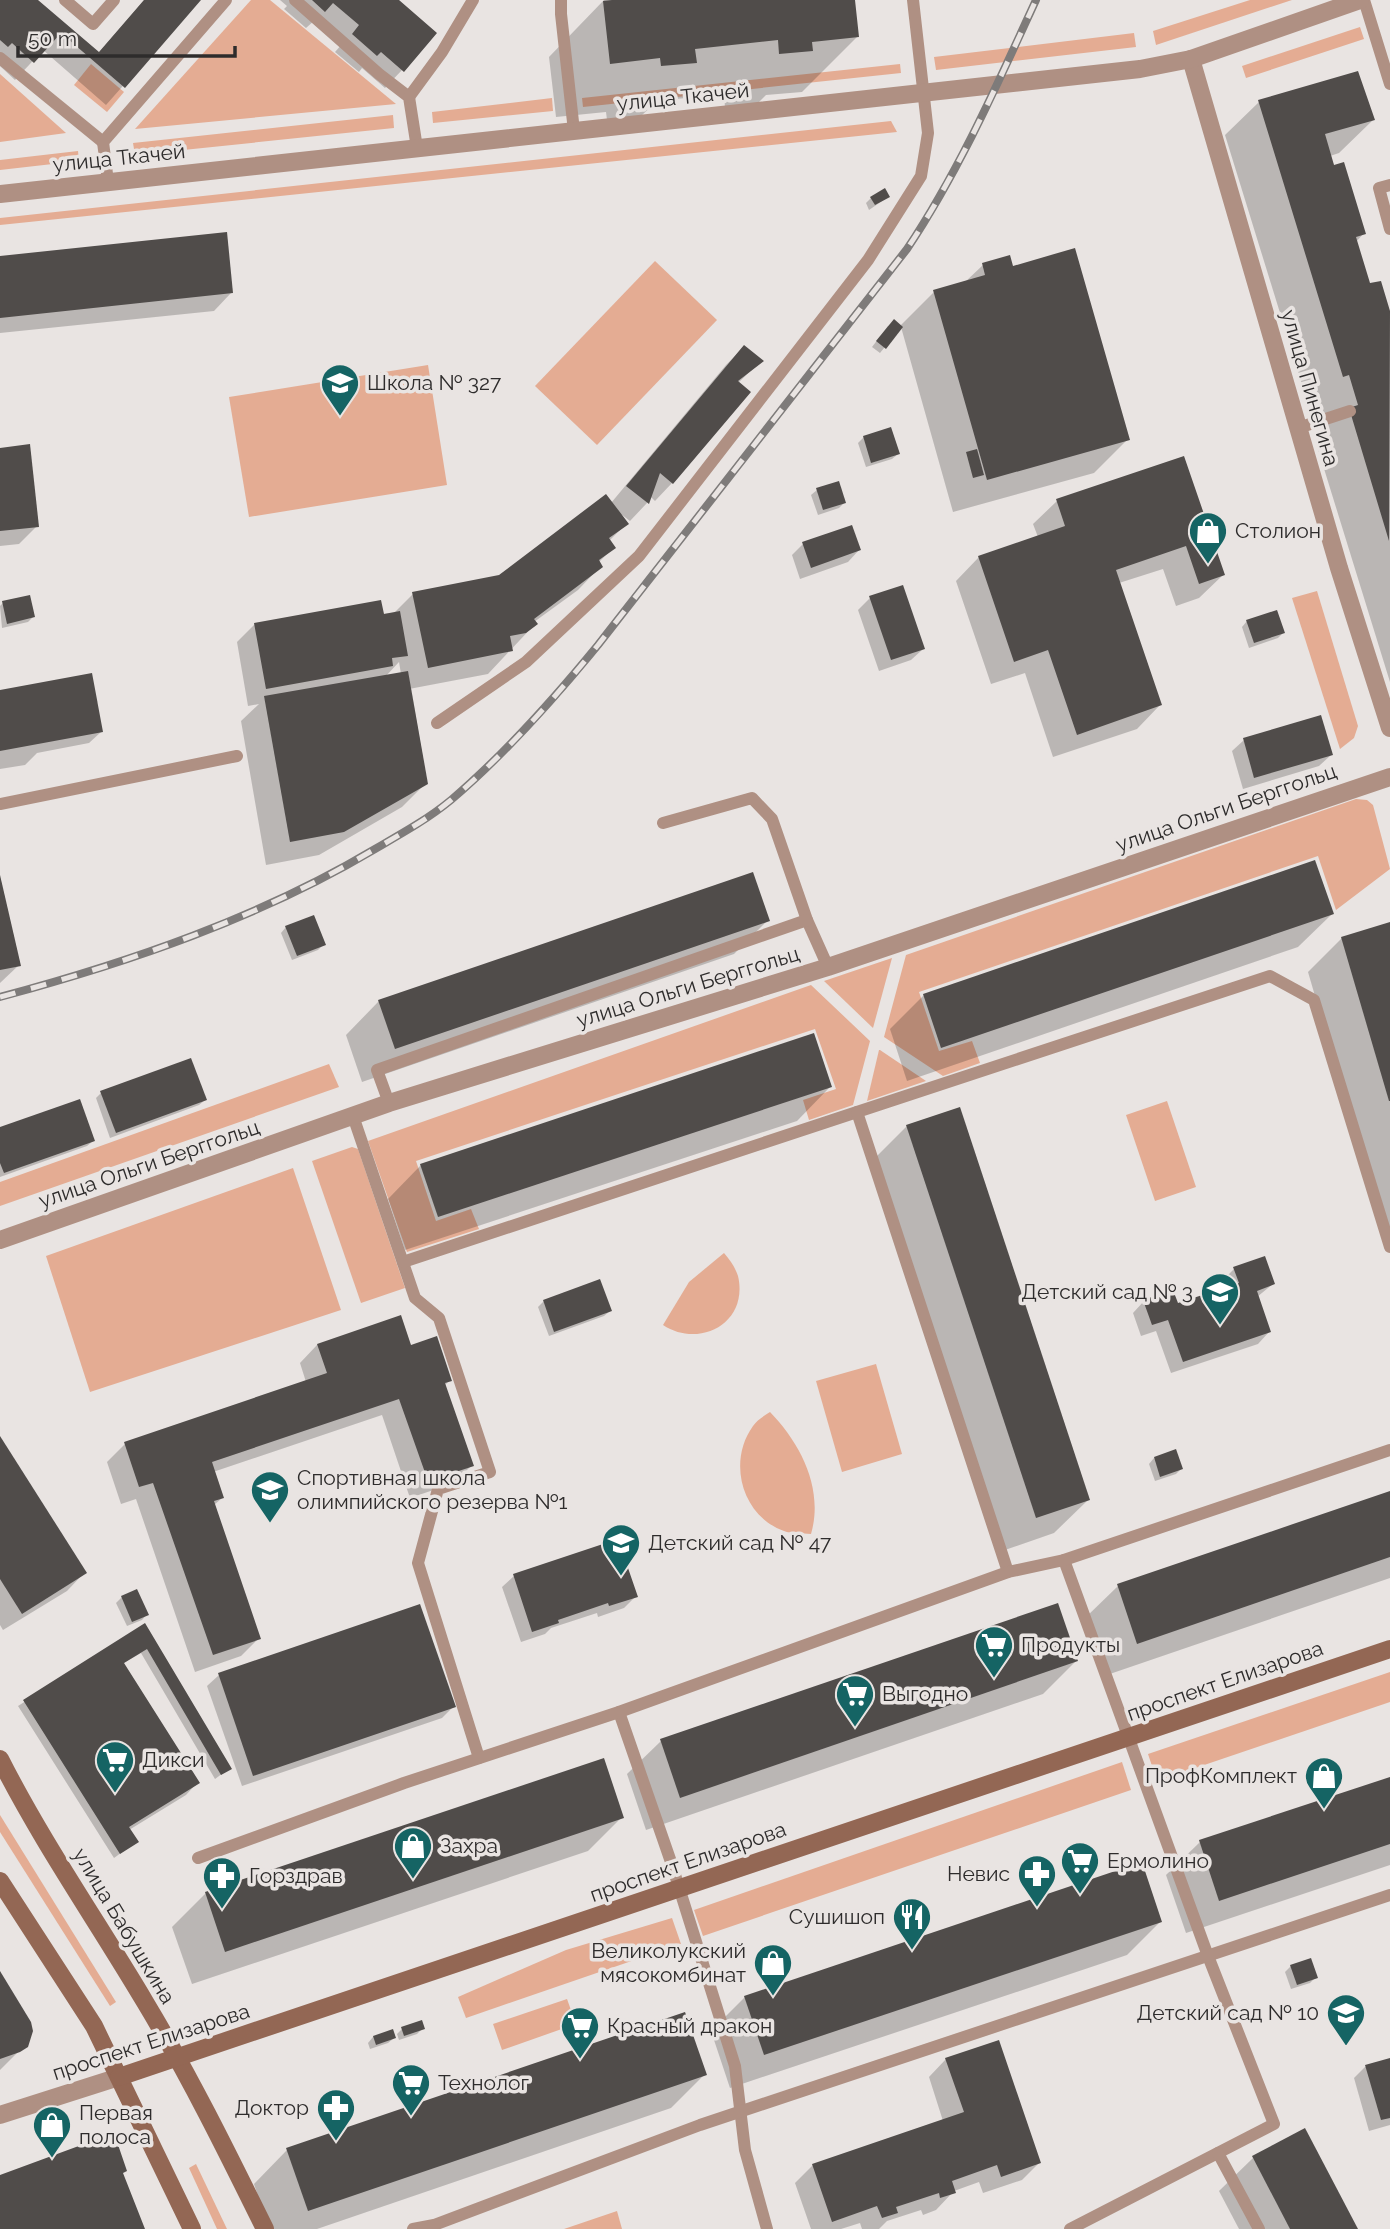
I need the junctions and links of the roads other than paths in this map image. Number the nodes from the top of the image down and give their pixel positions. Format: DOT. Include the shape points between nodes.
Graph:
graph roads {
  1 [pos="65,0"];
  2 [pos="114,0"];
  3 [pos="226,0"];
  4 [pos="295,0"];
  5 [pos="473,0"];
  6 [pos="561,0"];
  7 [pos="913,0"];
  8 [pos="1353,1"];
  9 [pos="0,58"];
  10 [pos="1191,59"];
  11 [pos="1390,84"];
  12 [pos="924,93"];
  13 [pos="409,97"];
  14 [pos="575,131"];
  15 [pos="103,142"];
  16 [pos="417,148"];
  17 [pos="108,183"];
  18 [pos="1390,185"];
  19 [pos="0,194"];
  20 [pos="1390,229"];
  21 [pos="1350,411"];
  22 [pos="1298,428"];
  23 [pos="437,723"];
  24 [pos="1390,729"];
  25 [pos="237,756"];
  26 [pos="1390,777"];
  27 [pos="0,804"];
  28 [pos="663,823"];
  29 [pos="807,920"];
  30 [pos="828,967"];
  31 [pos="389,1103"];
  32 [pos="857,1112"];
  33 [pos="353,1116"];
  34 [pos="0,1240"];
  35 [pos="1390,1247"];
  36 [pos="403,1262"];
  37 [pos="1390,1450"];
  38 [pos="1064,1560"];
  39 [pos="1008,1572"];
  40 [pos="1390,1648"];
  41 [pos="620,1712"];
  42 [pos="1127,1738"];
  43 [pos="479,1758"];
  44 [pos="0,1759"];
  45 [pos="198,1857"];
  46 [pos="0,1881"];
  47 [pos="680,1889"];
  48 [pos="1390,1895"];
  49 [pos="1208,1956"];
  50 [pos="176,2058"];
  51 [pos="119,2077"];
  52 [pos="741,2111"];
  53 [pos="0,2115"];
  54 [pos="1218,2153"];
  55 [pos="435,2227"];
  56 [pos="192,2229"];
  57 [pos="265,2229"];
  58 [pos="413,2229"];
  59 [pos="767,2229"];
  60 [pos="1070,2229"];
  61 [pos="1259,2229"];
  1 -- 2 [label="lane" via="93,24"];
  3 -- 15 [label="lane"];
  4 -- 13 [label="lane"];
  5 -- 13 [label="lane"];
  6 -- 14 [label="lane"];
  7 -- 12 [label="lane"];
  8 -- 10 [label="street, улица Ткачей"];
  8 -- 11 [label="lane"];
  9 -- 15 [label="lane"];
  10 -- 12 [label="street, улица Ткачей"];
  10 -- 22 [label="street, улица Пинегина"];
  12 -- 14 [label="street, улица Ткачей"];
  12 -- 23 [label="lane" via="928,133 921,176 868,260 639,556 527,662"];
  13 -- 16 [label="lane"];
  14 -- 16 [label="street, улица Ткачей"];
  15 -- 17 [label="lane"];
  16 -- 17 [label="street, улица Ткачей"];
  17 -- 19 [label="street, улица Ткачей"];
  18 -- 20 [label="lane" via="1379,188"];
  21 -- 22 [label="lane"];
  22 -- 24 [label="street, улица Пинегина"];
  25 -- 27 [label="lane"];
  26 -- 30 [label="street, улица Ольги Берггольц"];
  28 -- 29 [label="lane" via="752,798 772,819"];
  29 -- 30 [label="lane"];
  29 -- 31 [label="lane" via="377,1070"];
  30 -- 31 [label="street, улица Ольги Берггольц"];
  31 -- 33 [label="street, улица Ольги Берггольц"];
  32 -- 35 [label="lane" via="1270,976 1314,1000"];
  32 -- 36 [label="lane"];
  32 -- 39 [label="lane"];
  33 -- 34 [label="street, улица Ольги Берггольц"];
  33 -- 36 [label="lane"];
  36 -- 43 [label="lane" via="415,1298 439,1318 490,1472 438,1489 418,1563"];
  37 -- 38 [label="lane"];
  38 -- 39 [label="lane"];
  38 -- 42 [label="lane"];
  39 -- 41 [label="lane"];
  40 -- 42 [label="street, проспект Елизарова"];
  41 -- 43 [label="lane"];
  41 -- 47 [label="lane"];
  42 -- 47 [label="street, проспект Елизарова"];
  42 -- 49 [label="lane"];
  43 -- 45 [label="lane"];
  44 -- 50 [label="street, улица Бабушкина"];
  46 -- 51 [label="street" via="94,2026"];
  47 -- 50 [label="street, проспект Елизарова"];
  47 -- 52 [label="lane" via="736,2066"];
  48 -- 49 [label="lane"];
  49 -- 52 [label="lane"];
  49 -- 54 [label="lane" via="1275,2124"];
  50 -- 51 [label="street, проспект Елизарова"];
  50 -- 57 [label="street, улица Бабушкина"];
  51 -- 53 [label="street, проспект Елизарова"];
  51 -- 56 [label="street"];
  52 -- 55 [label="lane"];
  52 -- 59 [label="lane" via="745,2150"];
  54 -- 60 [label="lane"];
  54 -- 61 [label="lane"];
  55 -- 58 [label="lane"];
}
